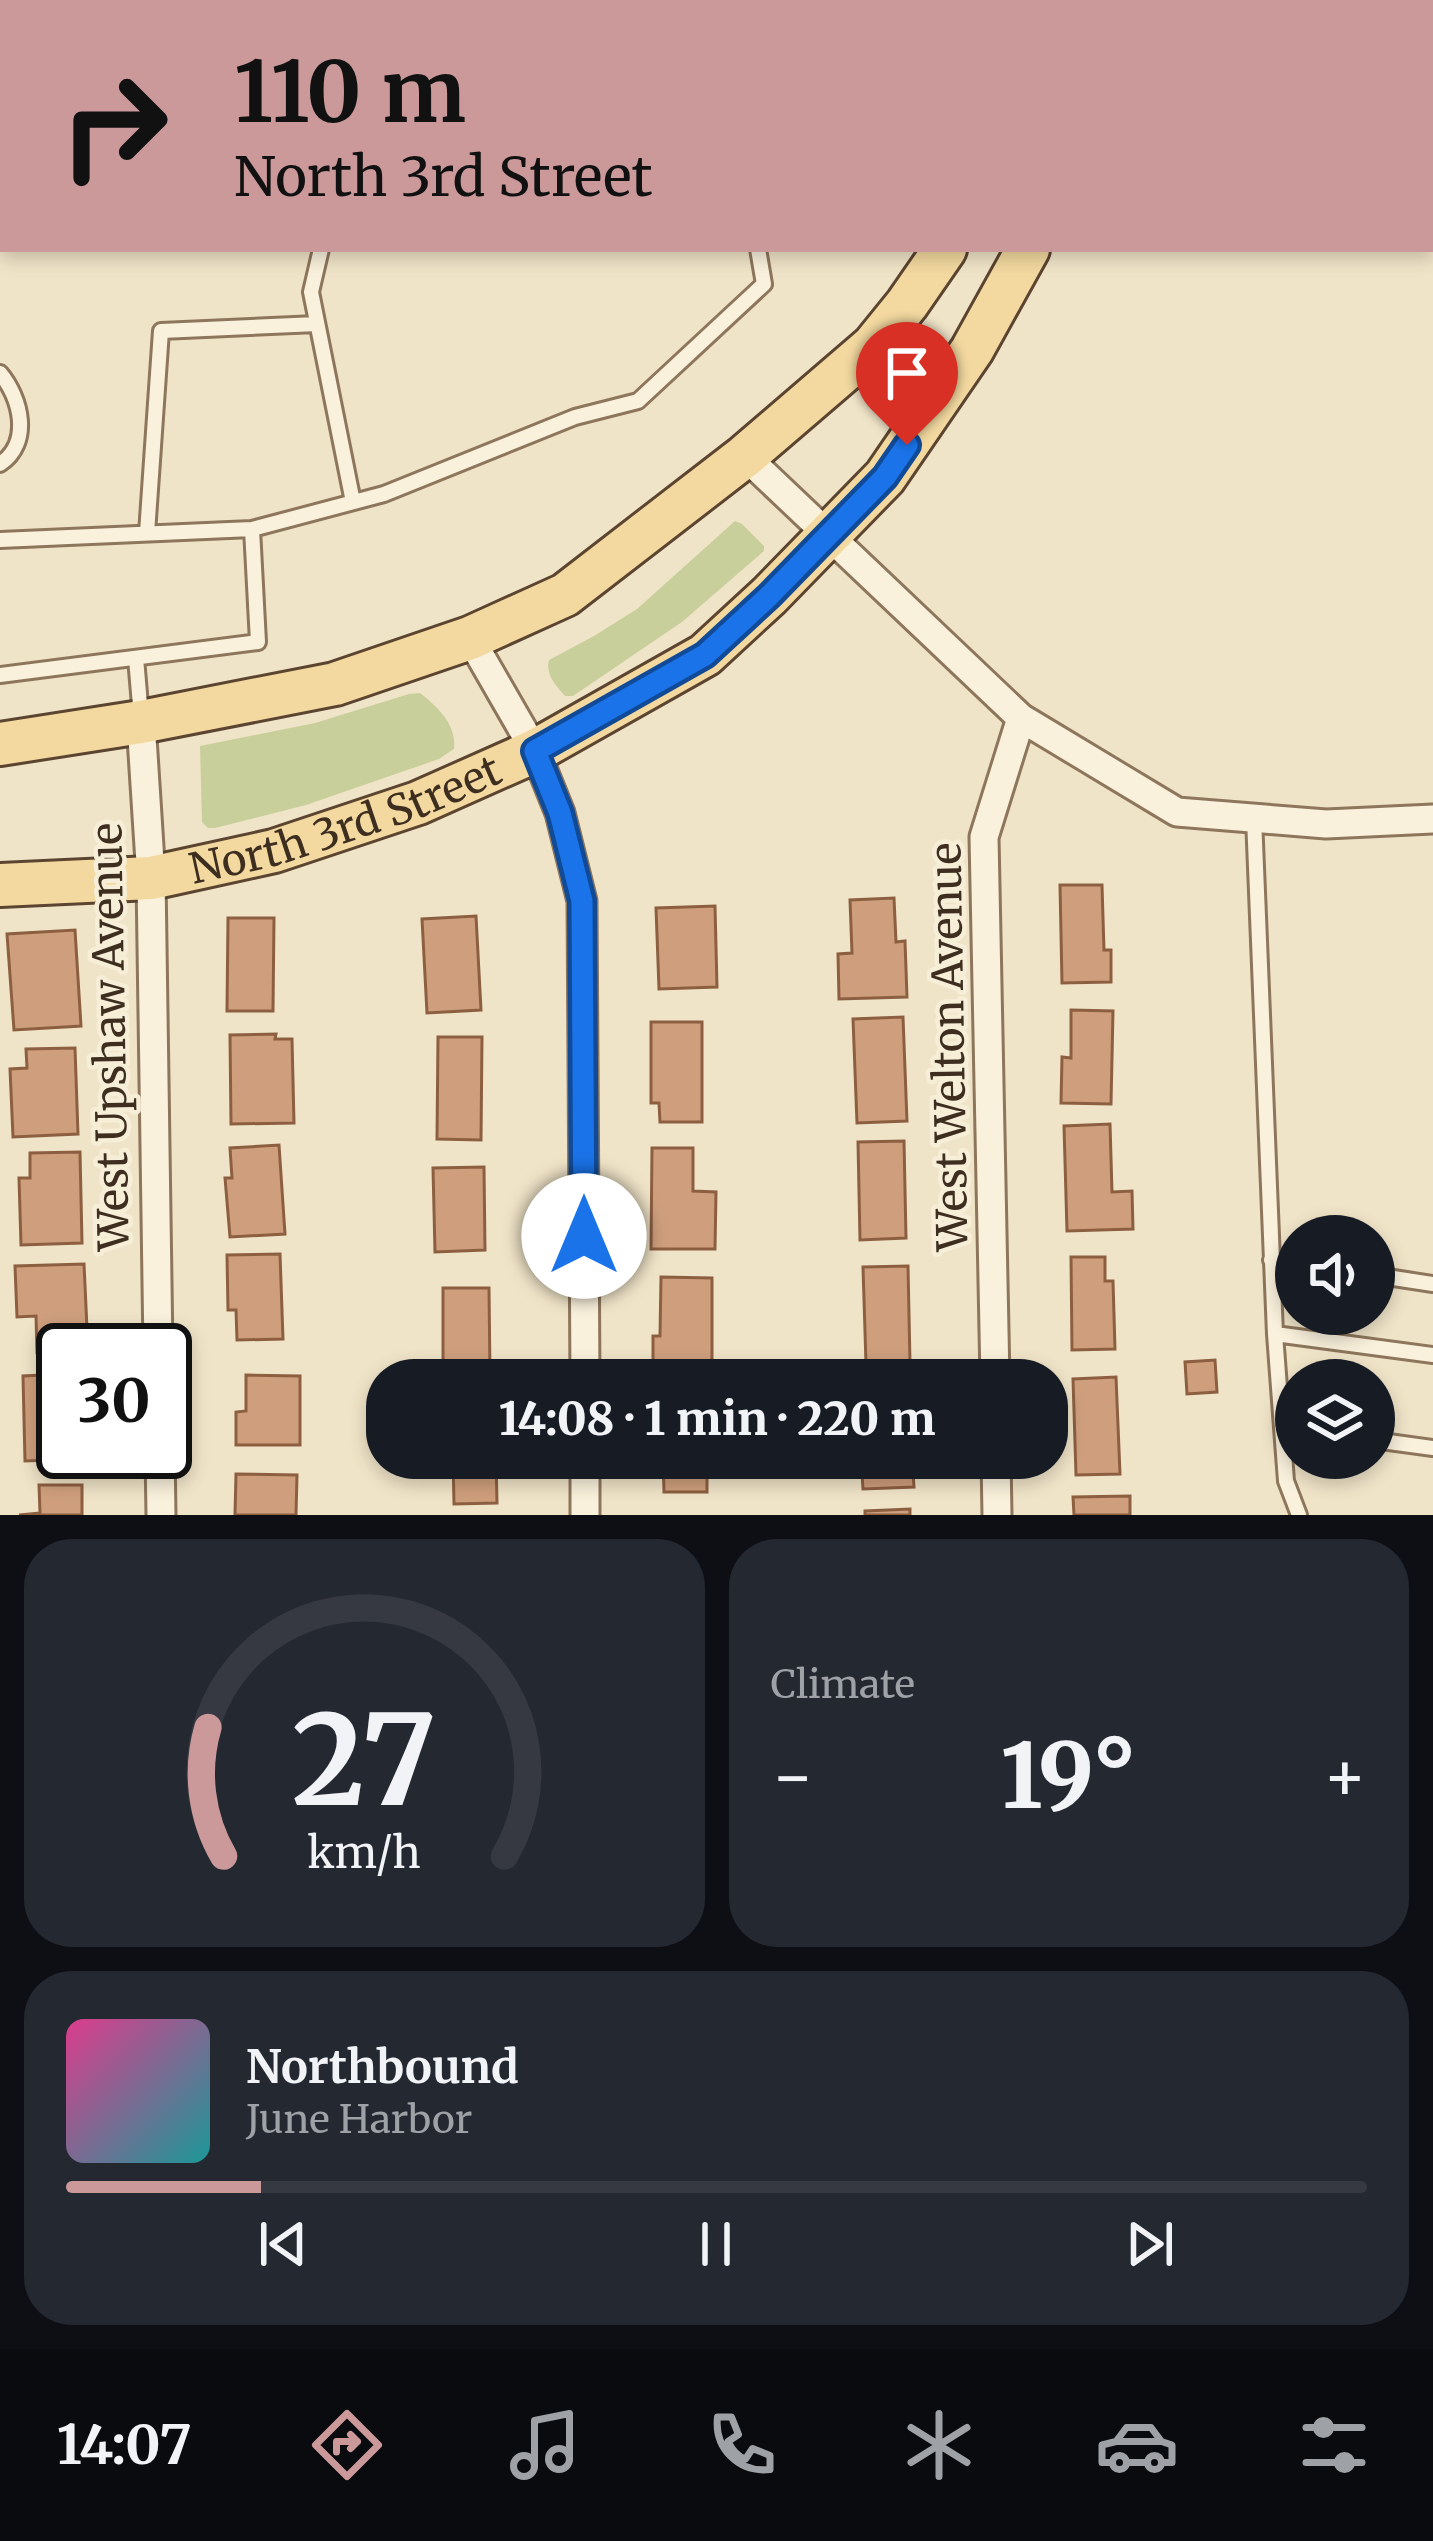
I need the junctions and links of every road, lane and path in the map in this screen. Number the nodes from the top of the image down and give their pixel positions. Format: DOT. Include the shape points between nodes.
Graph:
graph roads {
  1 [pos="320,252"];
  2 [pos="759,252"];
  3 [pos="944,252"];
  4 [pos="1026,252"];
  5 [pos="317,324"];
  6 [pos="0,373"];
  7 [pos="745,456"];
  8 [pos="0,464"];
  9 [pos="353,502"];
  10 [pos="252,529"];
  11 [pos="147,533"];
  12 [pos="829,534"];
  13 [pos="0,540"];
  14 [pos="470,638"];
  15 [pos="136,658"];
  16 [pos="0,675"];
  17 [pos="1021,718"];
  18 [pos="141,722"];
  19 [pos="0,744"];
  20 [pos="535,751"];
  21 [pos="1254,818"];
  22 [pos="1433,819"];
  23 [pos="151,878"];
  24 [pos="0,885"];
  25 [pos="1271,1260"];
  26 [pos="1275,1260"];
  27 [pos="1395,1278"];
  28 [pos="1433,1284"];
  29 [pos="158,1323"];
  30 [pos="1275,1334"];
  31 [pos="1283,1335"];
  32 [pos="1433,1354"];
  33 [pos="584,1359"];
  34 [pos="995,1359"];
  35 [pos="1395,1443"];
  36 [pos="1433,1448"];
  37 [pos="160,1479"];
  38 [pos="585,1479"];
  39 [pos="997,1479"];
  40 [pos="1286,1479"];
  41 [pos="161,1515"];
  42 [pos="585,1515"];
  43 [pos="998,1515"];
  44 [pos="1299,1515"];
  1 -- 5 [label="lane" via="311,292"];
  2 -- 9 [label="lane" via="764,284 638,401"];
  3 -- 7 [label="main road" via="873,346"];
  4 -- 12 [label="main road, North 3rd Street" via="972,350 885,477"];
  5 -- 9 [label="lane"];
  5 -- 11 [label="lane" via="161,331"];
  6 -- 8 [label="lane" via="21,430"];
  7 -- 12 [label="street"];
  7 -- 14 [label="main road" via="565,595"];
  9 -- 10 [label="lane"];
  10 -- 11 [label="lane"];
  10 -- 15 [label="lane" via="258,642"];
  11 -- 13 [label="lane"];
  12 -- 17 [label="street"];
  12 -- 20 [label="main road, North 3rd Street" via="705,655"];
  14 -- 18 [label="main road" via="335,684"];
  14 -- 20 [label="street"];
  15 -- 16 [label="lane"];
  15 -- 18 [label="lane"];
  17 -- 21 [label="street" via="1177,812"];
  17 -- 34 [label="street, West Welton Avenue" via="984,837"];
  18 -- 19 [label="main road"];
  18 -- 23 [label="street, West Upshaw Avenue"];
  20 -- 23 [label="main road, North 3rd Street" via="418,803 274,851"];
  20 -- 33 [label="street" via="582,901"];
  21 -- 22 [label="street"];
  21 -- 25 [label="lane"];
  23 -- 24 [label="main road, North 3rd Street"];
  23 -- 29 [label="street, West Upshaw Avenue"];
  25 -- 26 [label="lane"];
  25 -- 30 [label="lane"];
  27 -- 28 [label="lane"];
  31 -- 32 [label="lane"];
  35 -- 36 [label="lane"];
  37 -- 41 [label="street"];
  38 -- 42 [label="street"];
  39 -- 43 [label="street"];
  40 -- 44 [label="lane"];
}
